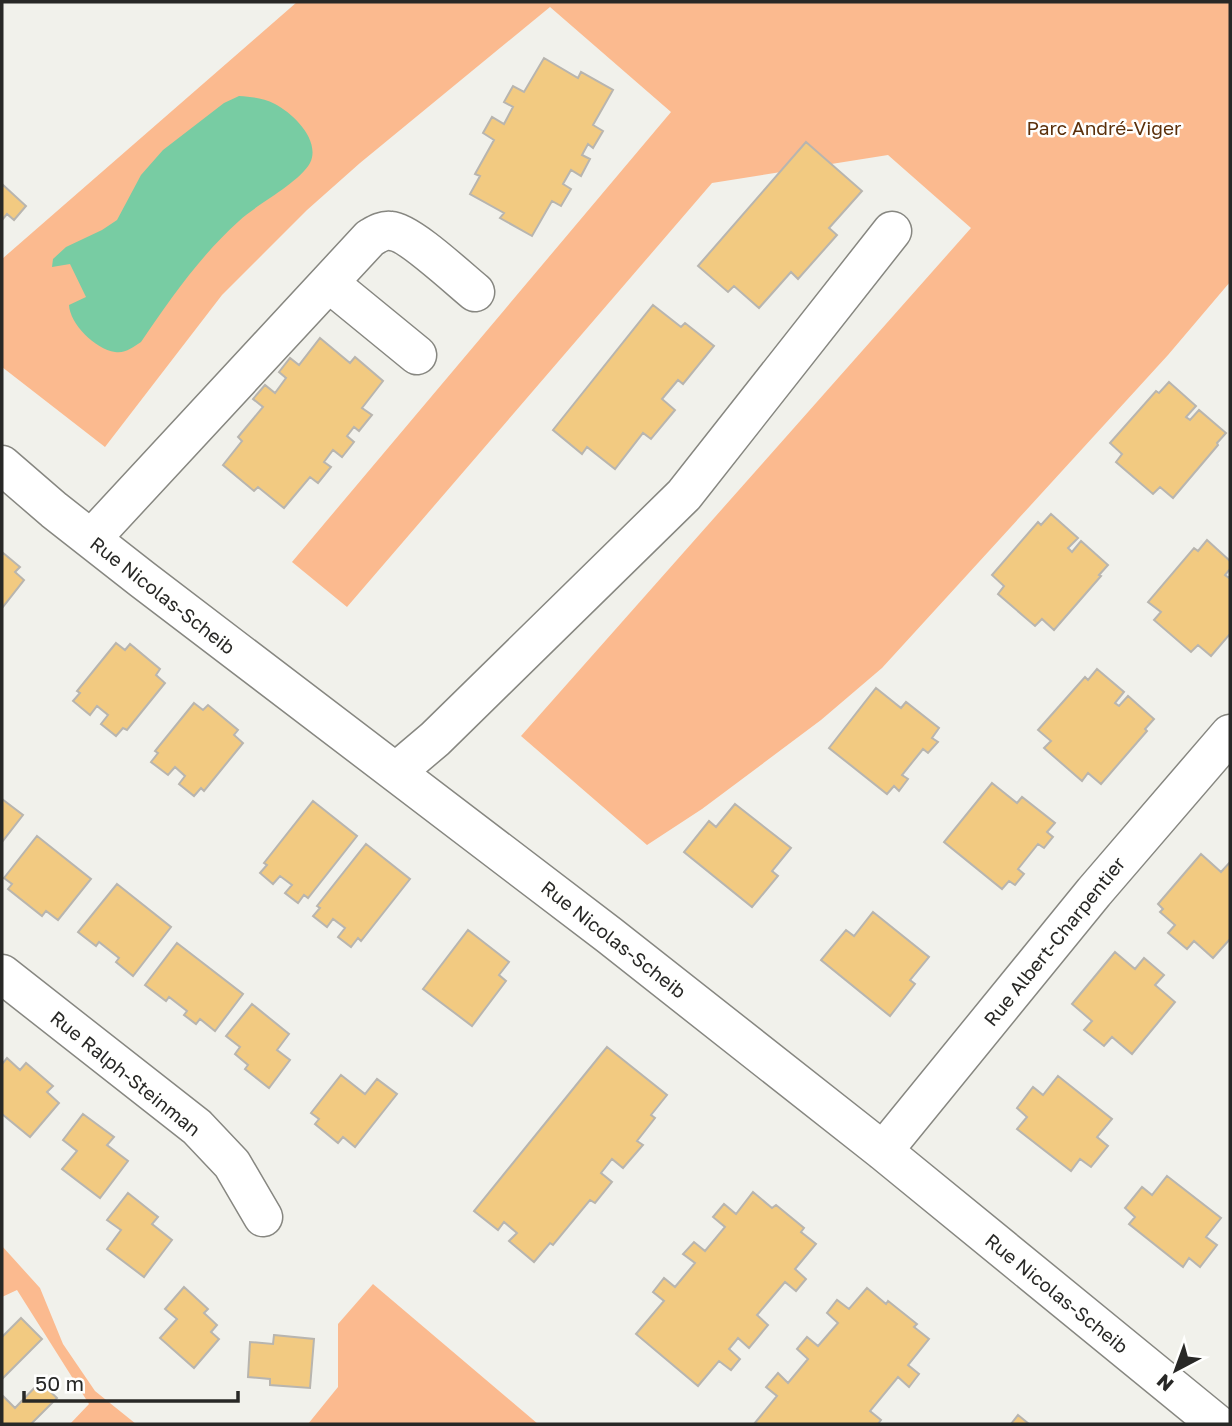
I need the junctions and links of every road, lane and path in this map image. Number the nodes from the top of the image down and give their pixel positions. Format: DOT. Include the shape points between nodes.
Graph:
graph roads {
  1 [pos="892,231"];
  2 [pos="329,283"];
  3 [pos="475,292"];
  4 [pos="417,355"];
  5 [pos="2,465"];
  6 [pos="91,539"];
  7 [pos="1230,734"];
  8 [pos="396,772"];
  9 [pos="2,974"];
  10 [pos="883,1151"];
  11 [pos="263,1217"];
  12 [pos="1217,1424"];
  1 -- 8 [label="street" via="684,495"];
  2 -- 3 [label="street" via="370,238 393,230"];
  2 -- 4 [label="street"];
  2 -- 6 [label="street"];
  5 -- 6 [label="street, Rue Nicolas-Scheib"];
  6 -- 8 [label="street, Rue Nicolas-Scheib"];
  7 -- 10 [label="street, Rue Albert-Charpentier"];
  8 -- 10 [label="street, Rue Nicolas-Scheib"];
  9 -- 11 [label="street, Rue Ralph-Steinman" via="197,1127 232,1164"];
  10 -- 12 [label="street, Rue Nicolas-Scheib"];
}
